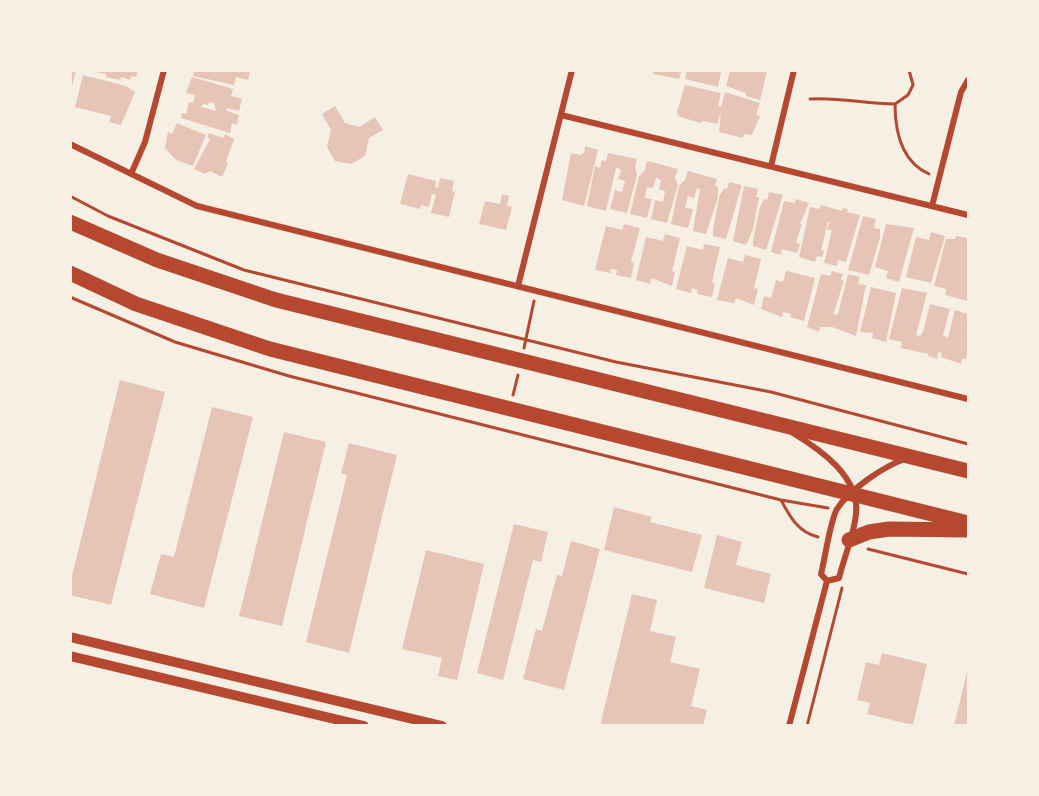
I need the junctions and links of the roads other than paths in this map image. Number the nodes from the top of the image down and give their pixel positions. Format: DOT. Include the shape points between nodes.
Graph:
graph roads {
  1 [pos="164,70"];
  2 [pos="572,70"];
  3 [pos="794,70"];
  4 [pos="969,80"];
  5 [pos="561,115"];
  6 [pos="70,144"];
  7 [pos="771,166"];
  8 [pos="130,174"];
  9 [pos="932,206"];
  10 [pos="969,215"];
  11 [pos="70,222"];
  12 [pos="70,273"];
  13 [pos="518,286"];
  14 [pos="969,399"];
  15 [pos="775,422"];
  16 [pos="913,457"];
  17 [pos="969,471"];
  18 [pos="852,494"];
  19 [pos="969,523"];
  20 [pos="969,530"];
  21 [pos="851,543"];
  22 [pos="827,581"];
  23 [pos="70,637"];
  24 [pos="70,656"];
  25 [pos="364,726"];
  26 [pos="441,726"];
  27 [pos="789,726"];
  1 -- 8 [label="street" via="146,142"];
  2 -- 5 [label="street"];
  3 -- 7 [label="street"];
  4 -- 9 [label="street" via="961,92"];
  5 -- 7 [label="street"];
  5 -- 13 [label="street"];
  6 -- 8 [label="street"];
  7 -- 9 [label="street"];
  8 -- 13 [label="street" via="197,206"];
  9 -- 10 [label="street"];
  11 -- 15 [label="main road" via="157,260 276,300"];
  12 -- 18 [label="main road" via="136,303 270,350"];
  13 -- 14 [label="street"];
  15 -- 16 [label="main road"];
  15 -- 18 [label="street" via="828,458 844,475"];
  16 -- 17 [label="main road"];
  16 -- 18 [label="street" via="884,467"];
  18 -- 19 [label="main road"];
  18 -- 21 [label="street" via="856,513"];
  18 -- 22 [label="street" via="837,510 821,574"];
  20 -- 21 [label="main road" via="889,529 869,532"];
  21 -- 22 [label="street" via="839,578"];
  22 -- 27 [label="street"];
  23 -- 26 [label="street"];
  24 -- 25 [label="street"];
}
